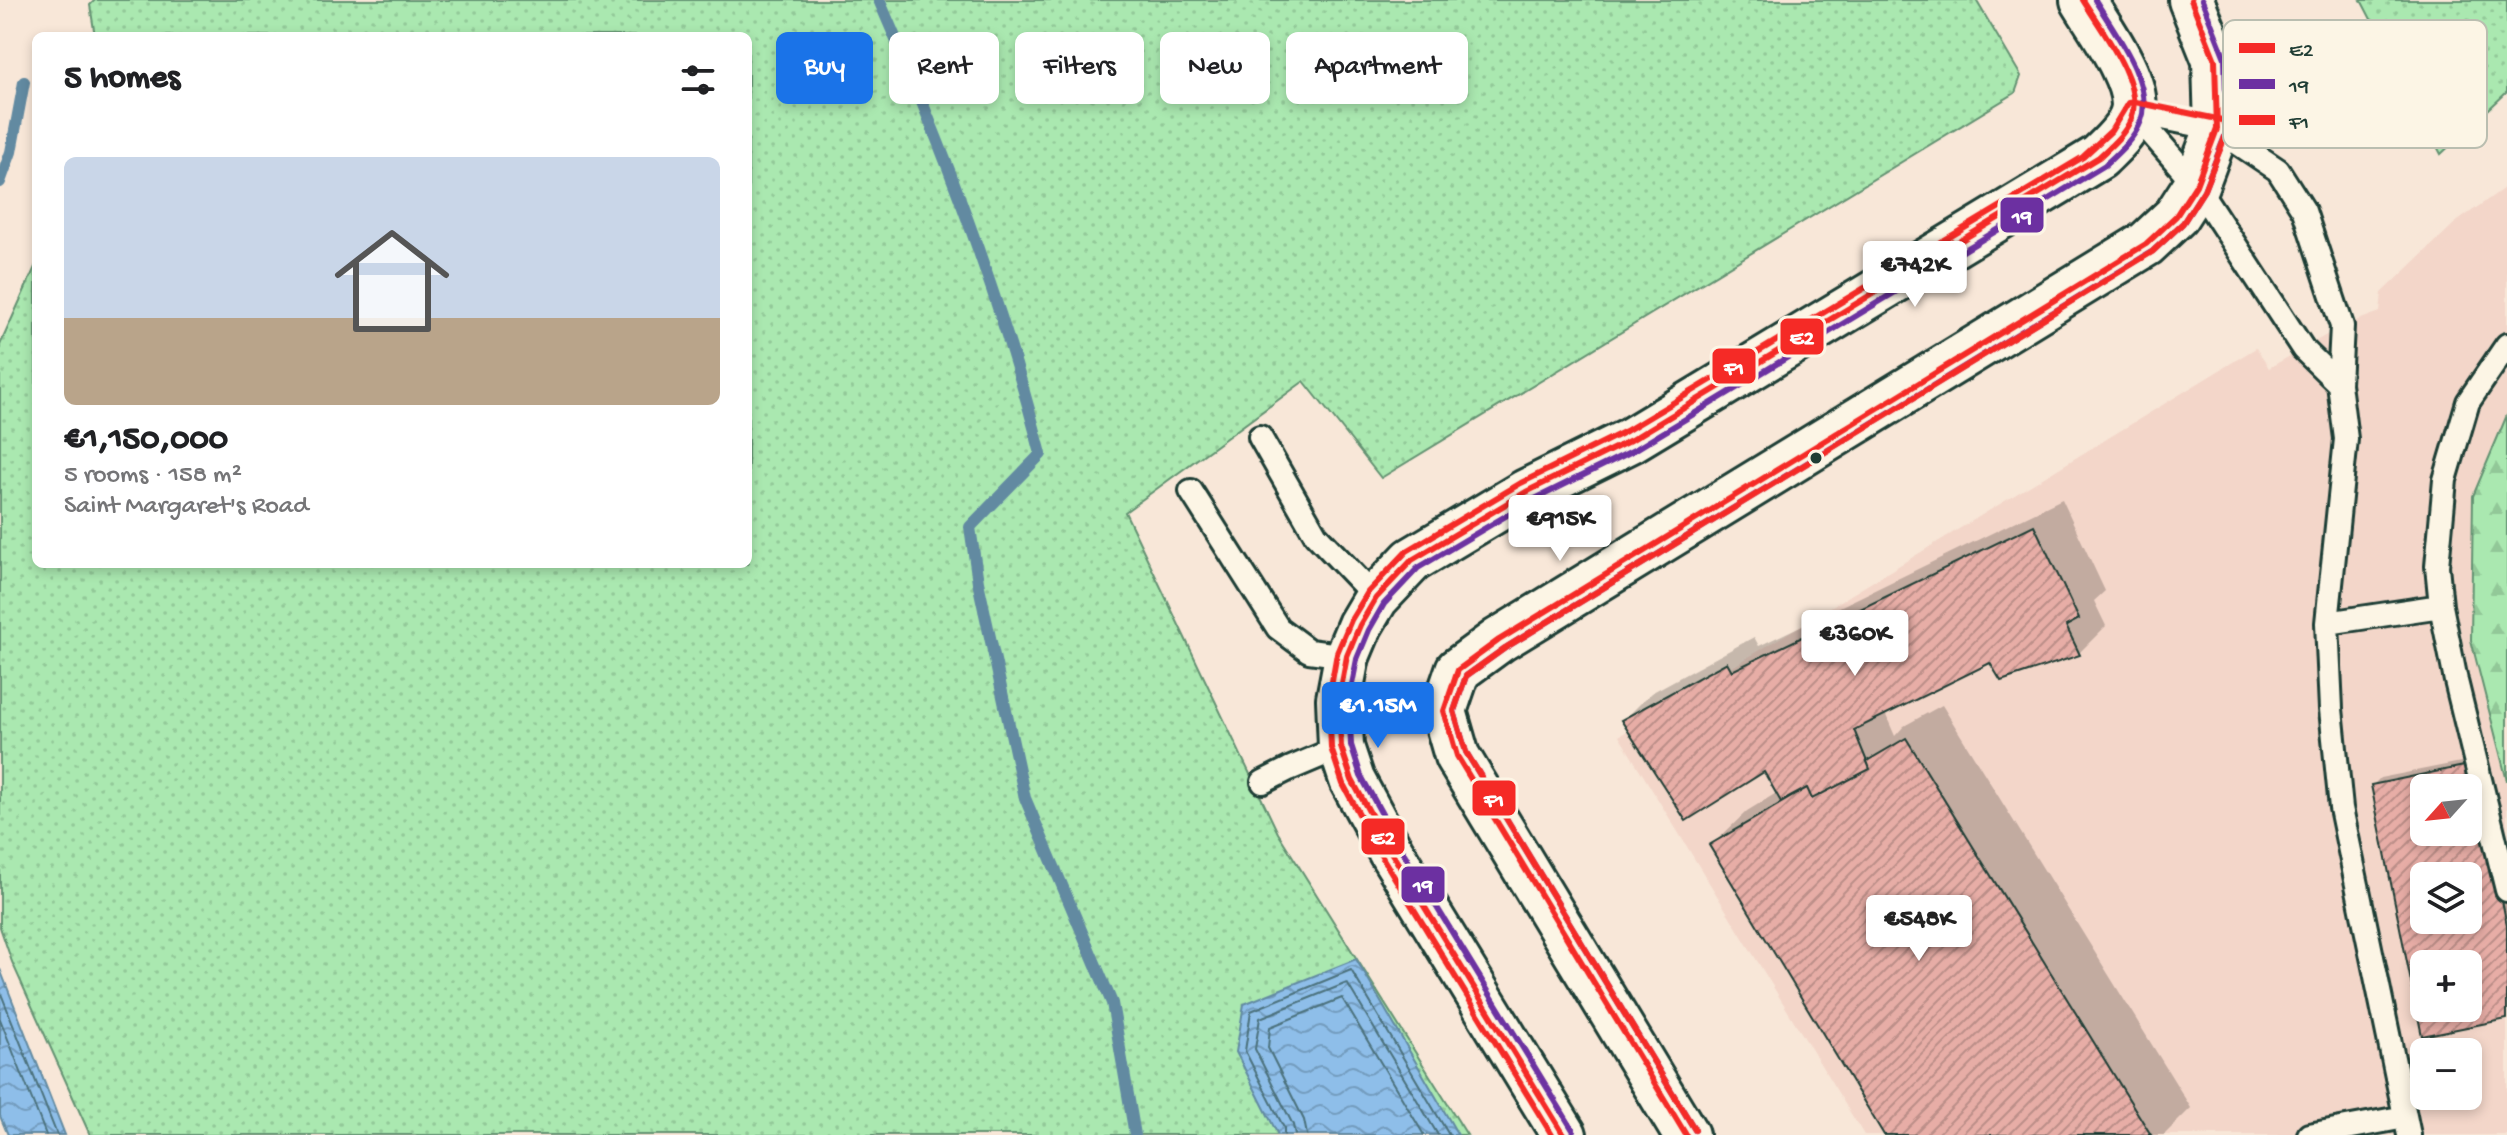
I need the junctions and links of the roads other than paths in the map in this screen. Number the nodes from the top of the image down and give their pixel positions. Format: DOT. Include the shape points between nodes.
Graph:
graph roads {
  1 [pos="2083,0"];
  2 [pos="2191,0"];
  3 [pos="2133,112"];
  4 [pos="2217,129"];
  5 [pos="2223,133"];
  6 [pos="2245,148"];
  7 [pos="2196,185"];
  8 [pos="2507,345"];
  9 [pos="2339,384"];
  10 [pos="1260,437"];
  11 [pos="1191,491"];
  12 [pos="1376,598"];
  13 [pos="2441,606"];
  14 [pos="2327,623"];
  15 [pos="1347,656"];
  16 [pos="1341,747"];
  17 [pos="1263,782"];
  18 [pos="2507,890"];
  19 [pos="2407,1126"];
  20 [pos="1564,1135"];
  21 [pos="1686,1135"];
  22 [pos="2309,1135"];
  1 -- 3 [label="main road" via="2129,77"];
  2 -- 4 [label="main road" via="2215,60"];
  3 -- 4 [label="lane"];
  3 -- 7 [label="lane"];
  3 -- 12 [label="main road" via="2119,137 2076,173 1631,440 1526,492 1412,560"];
  4 -- 5 [label="lane"];
  4 -- 7 [label="main road"];
  6 -- 9 [label="lane" via="2278,170 2304,211 2342,326"];
  7 -- 9 [label="lane" via="2303,349"];
  7 -- 21 [label="main road" via="2176,216 2146,244 1458,670 1444,711 1457,756"];
  8 -- 13 [label="lane" via="2468,402 2445,480 2437,566"];
  9 -- 14 [label="lane" via="2346,439"];
  10 -- 12 [label="lane" via="1316,535"];
  11 -- 15 [label="lane" via="1278,628 1309,651"];
  12 -- 15 [label="main road"];
  13 -- 14 [label="lane"];
  13 -- 18 [label="lane"];
  14 -- 19 [label="lane" via="2341,808"];
  15 -- 16 [label="main road" via="1339,699"];
  16 -- 17 [label="lane"];
  16 -- 20 [label="main road" via="1352,780 1391,852"];
  19 -- 22 [label="lane"];
}
